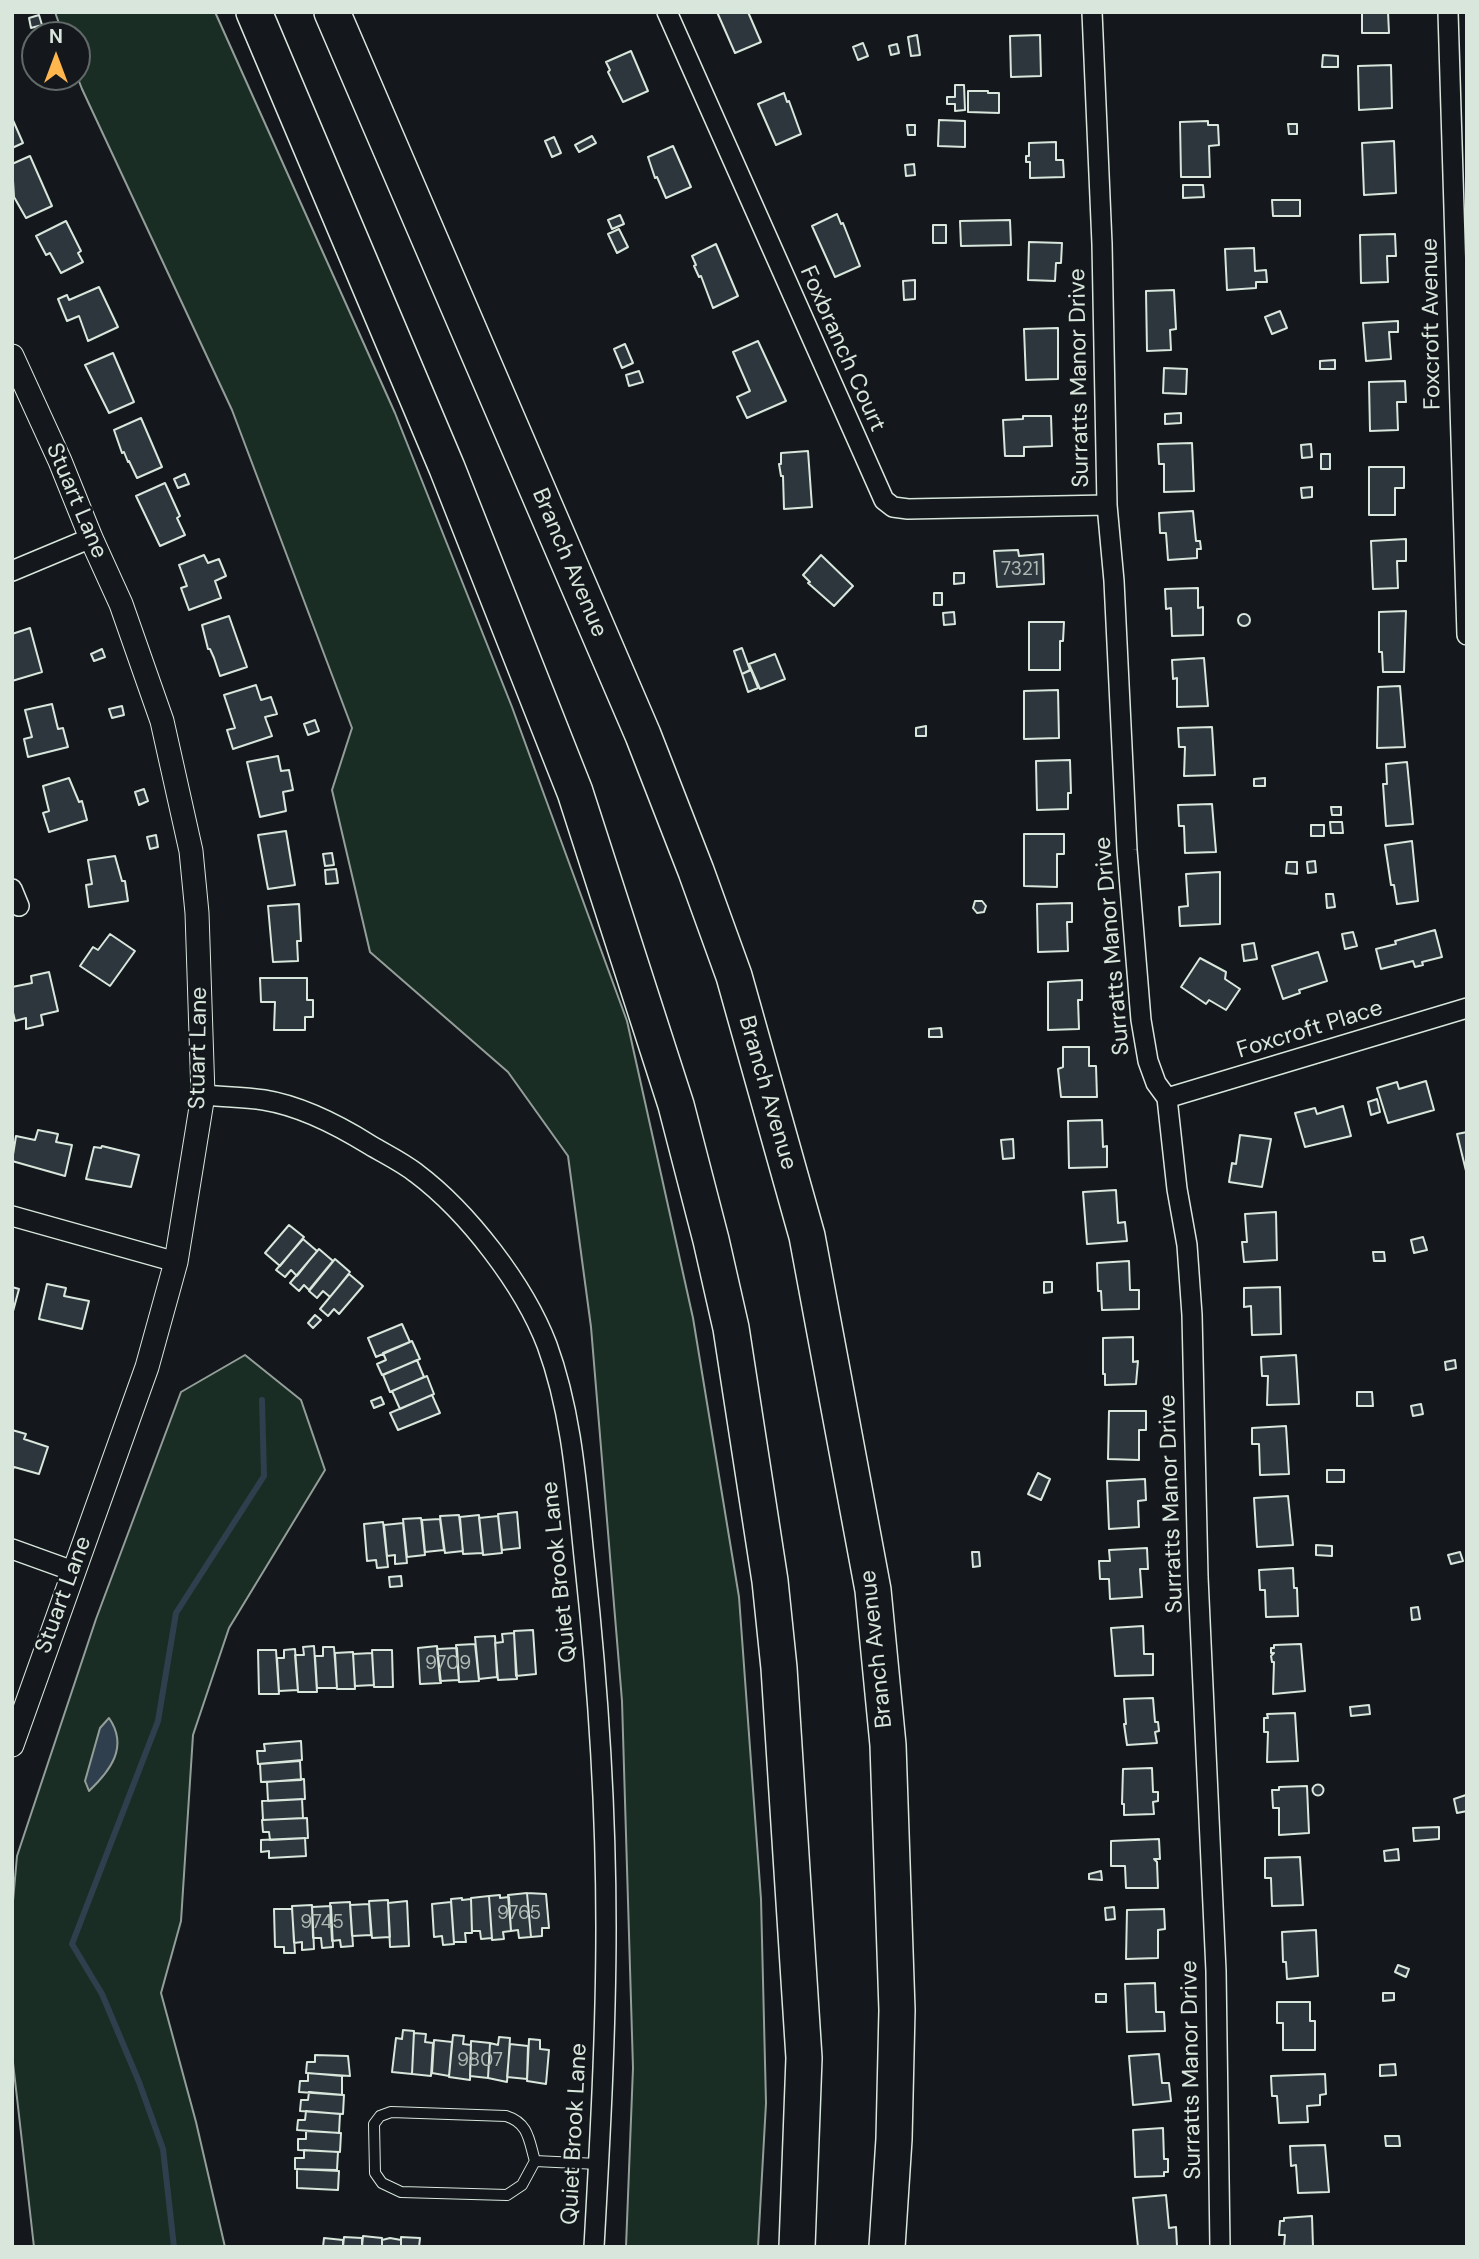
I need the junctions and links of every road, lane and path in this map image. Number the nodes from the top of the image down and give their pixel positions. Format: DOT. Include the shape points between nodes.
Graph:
graph roads {
  1 [pos="254,12"];
  2 [pos="332,12"];
  3 [pos="667,12"];
  4 [pos="1092,12"];
  5 [pos="1448,12"];
  6 [pos="1462,299"];
  7 [pos="12,356"];
  8 [pos="1107,505"];
  9 [pos="91,538"];
  10 [pos="12,570"];
  11 [pos="1467,635"];
  12 [pos="1467,1009"];
  13 [pos="202,1095"];
  14 [pos="1167,1098"];
  15 [pos="12,1216"];
  16 [pos="176,1262"];
  17 [pos="12,1549"];
  18 [pos="73,1571"];
  19 [pos="12,1745"];
  20 [pos="535,2161"];
  21 [pos="598,2164"];
  22 [pos="594,2247"];
  23 [pos="797,2247"];
  24 [pos="887,2247"];
  25 [pos="1220,2247"];
  1 -- 23 [label="highway" via="447,468 575,792 676,1105 711,1240 733,1341 779,1668 803,2059"];
  2 -- 24 [label="highway, Branch Avenue" via="687,846 734,976 807,1236 873,1590 888,1745 897,2010"];
  3 -- 8 [label="street, Foxbranch Court" via="884,500 908,509"];
  4 -- 8 [label="street, Surratts Manor Drive"];
  5 -- 6 [label="street, Foxcroft Avenue"];
  6 -- 11 [label="street, Foxcroft Avenue"];
  7 -- 9 [label="street, Stuart Lane"];
  8 -- 14 [label="street, Surratts Manor Drive" via="1141,1020 1148,1061"];
  9 -- 10 [label="street"];
  9 -- 13 [label="street, Stuart Lane" via="121,604 162,721 191,851"];
  12 -- 14 [label="street, Foxcroft Place"];
  13 -- 16 [label="street, Stuart Lane"];
  13 -- 21 [label="street, Quiet Brook Lane" via="266,1100 314,1115 416,1173 491,1250 523,1296 546,1344 563,1397 572,1452 603,1779 606,1925"];
  14 -- 25 [label="street, Surratts Manor Drive" via="1192,1315 1198,1577 1216,1971"];
  15 -- 16 [label="street"];
  16 -- 18 [label="street, Stuart Lane" via="147,1367"];
  17 -- 18 [label="street"];
  18 -- 19 [label="street, Stuart Lane"];
  20 -- 20 [label="lane" via="522,2185 507,2194 401,2192 382,2183 375,2172 374,2124 391,2112 506,2116 519,2120 525,2129"];
  20 -- 21 [label="lane"];
  21 -- 22 [label="street, Quiet Brook Lane"];
}
